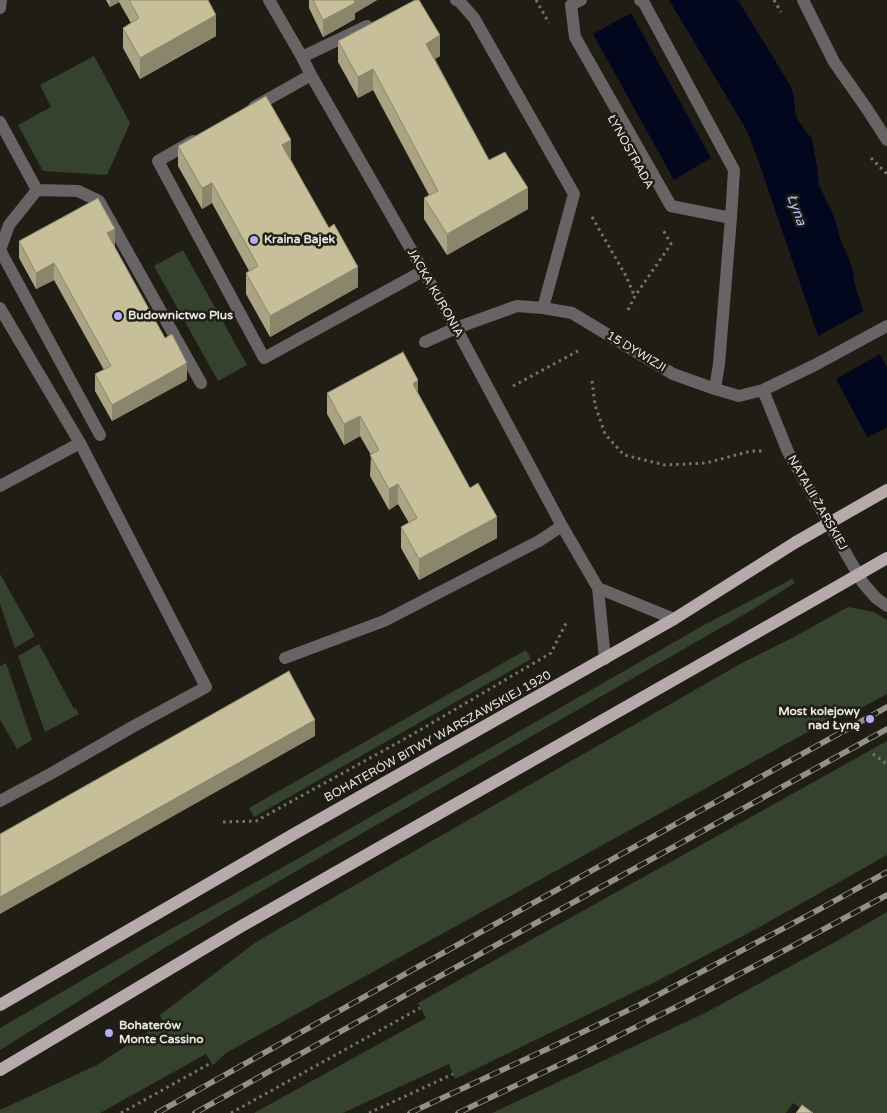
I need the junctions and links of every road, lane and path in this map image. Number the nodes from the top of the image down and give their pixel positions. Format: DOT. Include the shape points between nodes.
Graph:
graph roads {
  1 [pos="1,0"];
  2 [pos="269,0"];
  3 [pos="456,0"];
  4 [pos="536,0"];
  5 [pos="580,0"];
  6 [pos="640,0"];
  7 [pos="803,0"];
  8 [pos="0,8"];
  9 [pos="378,20"];
  10 [pos="550,26"];
  11 [pos="302,57"];
  12 [pos="311,75"];
  13 [pos="243,113"];
  14 [pos="0,122"];
  15 [pos="200,137"];
  16 [pos="887,140"];
  17 [pos="37,190"];
  18 [pos="574,194"];
  19 [pos="731,218"];
  20 [pos="661,226"];
  21 [pos="423,271"];
  22 [pos="634,296"];
  23 [pos="0,308"];
  24 [pos="543,308"];
  25 [pos="628,310"];
  26 [pos="887,326"];
  27 [pos="456,328"];
  28 [pos="425,342"];
  29 [pos="578,351"];
  30 [pos="592,381"];
  31 [pos="201,383"];
  32 [pos="512,387"];
  33 [pos="715,389"];
  34 [pos="763,390"];
  35 [pos="100,435"];
  36 [pos="80,443"];
  37 [pos="788,452"];
  38 [pos="2,482"];
  39 [pos="887,490"];
  40 [pos="562,526"];
  41 [pos="887,558"];
  42 [pos="598,588"];
  43 [pos="887,606"];
  44 [pos="674,619"];
  45 [pos="567,621"];
  46 [pos="285,658"];
  47 [pos="605,659"];
  48 [pos="873,754"];
  49 [pos="887,764"];
  50 [pos="0,800"];
  51 [pos="223,822"];
  52 [pos="0,1005"];
  53 [pos="420,1008"];
  54 [pos="211,1063"];
  55 [pos="0,1070"];
  56 [pos="453,1074"];
  57 [pos="121,1113"];
  58 [pos="231,1113"];
  59 [pos="369,1113"];
  1 -- 8 [label="street"];
  2 -- 11 [label="street, JACKA KURONIA"];
  3 -- 18 [label="street" via="474,18"];
  4 -- 10 [label="path"];
  5 -- 19 [label="street" via="572,5 575,37 671,206"];
  6 -- 19 [label="street" via="734,170"];
  7 -- 16 [label="street" via="834,62"];
  9 -- 11 [label="street"];
  11 -- 12 [label="street, JACKA KURONIA"];
  12 -- 13 [label="street"];
  12 -- 21 [label="street, JACKA KURONIA"];
  14 -- 17 [label="street"];
  15 -- 21 [label="street" via="158,160 264,358"];
  17 -- 31 [label="street" via="78,191 99,201"];
  17 -- 35 [label="street" via="9,225 0,250"];
  18 -- 22 [label="path" via="583,200"];
  18 -- 24 [label="street"];
  19 -- 33 [label="street"];
  20 -- 22 [label="path" via="671,244"];
  21 -- 27 [label="street, JACKA KURONIA"];
  22 -- 25 [label="path"];
  23 -- 36 [label="street"];
  24 -- 27 [label="street, 15 DYWIZJI" via="517,306"];
  24 -- 33 [label="street, 15 DYWIZJI" via="572,313 673,374"];
  26 -- 34 [label="street, 15 DYWIZJI"];
  27 -- 28 [label="street, 15 DYWIZJI"];
  27 -- 40 [label="street, JACKA KURONIA"];
  29 -- 32 [label="path"];
  30 -- 37 [label="path" via="595,405 605,434 624,454 665,465 706,463 751,451"];
  33 -- 34 [label="street, 15 DYWIZJI" via="739,396"];
  34 -- 37 [label="street, NATALII ŻARSKIEJ"];
  36 -- 38 [label="street"];
  36 -- 50 [label="street" via="206,686"];
  37 -- 43 [label="street, NATALII ŻARSKIEJ" via="863,583"];
  39 -- 44 [label="main road, BOHATERÓW BITWY WARSZAWSKIEJ 1920, bridge" via="796,542"];
  40 -- 42 [label="street, JACKA KURONIA"];
  40 -- 46 [label="street" via="384,621"];
  41 -- 55 [label="main road, bridge" via="240,927"];
  42 -- 44 [label="street"];
  42 -- 47 [label="street, JACKA KURONIA"];
  44 -- 47 [label="main road, BOHATERÓW BITWY WARSZAWSKIEJ 1920"];
  45 -- 51 [label="path" via="551,653 416,732 256,821"];
  47 -- 52 [label="main road, BOHATERÓW BITWY WARSZAWSKIEJ 1920"];
  48 -- 49 [label="path"];
  53 -- 58 [label="path"];
  54 -- 57 [label="path"];
  56 -- 59 [label="path"];
}
